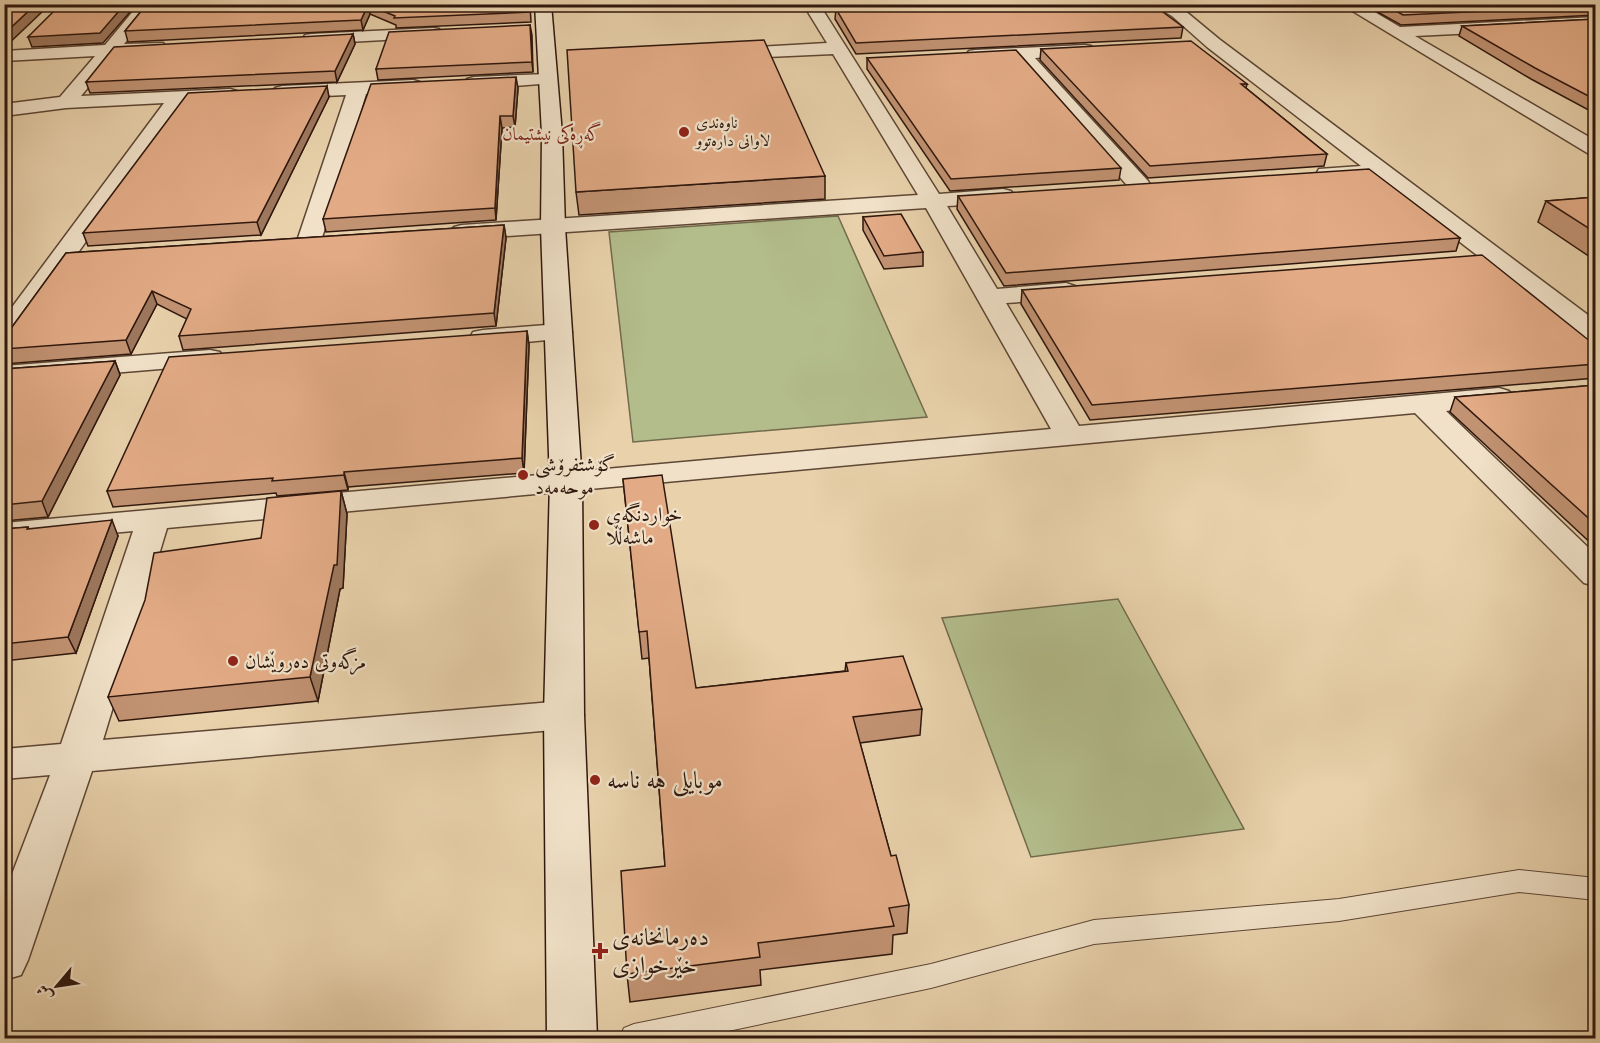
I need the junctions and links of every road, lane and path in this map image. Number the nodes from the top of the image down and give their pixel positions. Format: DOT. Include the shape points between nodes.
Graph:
graph roads {
  1 [pos="148,4"];
  2 [pos="1159,4"];
  3 [pos="1349,4"];
  4 [pos="813,9"];
  5 [pos="839,12"];
  6 [pos="539,20"];
  7 [pos="1596,22"];
  8 [pos="449,32"];
  9 [pos="1398,32"];
  10 [pos="297,40"];
  11 [pos="25,41"];
  12 [pos="1213,43"];
  13 [pos="1189,45"];
  14 [pos="180,46"];
  15 [pos="1105,49"];
  16 [pos="109,50"];
  17 [pos="1022,53"];
  18 [pos="710,54"];
  19 [pos="844,55"];
  20 [pos="8,56"];
  21 [pos="952,57"];
  22 [pos="871,60"];
  23 [pos="554,68"];
  24 [pos="452,84"];
  25 [pos="429,85"];
  26 [pos="358,88"];
  27 [pos="268,93"];
  28 [pos="246,94"];
  29 [pos="178,98"];
  30 [pos="66,102"];
  31 [pos="4,110"];
  32 [pos="1596,150"];
  33 [pos="1379,171"];
  34 [pos="1307,176"];
  35 [pos="1164,185"];
  36 [pos="1140,186"];
  37 [pos="1117,188"];
  38 [pos="1025,194"];
  39 [pos="933,201"];
  40 [pos="553,227"];
  41 [pos="437,234"];
  42 [pos="286,242"];
  43 [pos="1495,257"];
  44 [pos="1460,260"];
  45 [pos="1094,289"];
  46 [pos="987,297"];
  47 [pos="559,332"];
  48 [pos="1596,334"];
  49 [pos="4,337"];
  50 [pos="453,340"];
  51 [pos="240,356"];
  52 [pos="4,374"];
  53 [pos="1526,394"];
  54 [pos="1422,404"];
  55 [pos="1069,434"];
  56 [pos="566,482"];
  57 [pos="153,520"];
  58 [pos="4,533"];
  59 [pos="1596,575"];
  60 [pos="564,715"];
  61 [pos="77,757"];
  62 [pos="4,764"];
  63 [pos="1596,890"];
  64 [pos="4,960"];
  65 [pos="572,1038"];
  66 [pos="634,1038"];
  1 -- 16 [label="street"];
  2 -- 12 [label="street" via="1178,13"];
  3 -- 9 [label="street"];
  4 -- 5 [label="street"];
  4 -- 19 [label="street"];
  6 -- 23 [label="street"];
  7 -- 9 [label="street"];
  8 -- 10 [label="street"];
  9 -- 32 [label="street"];
  11 -- 20 [label="street"];
  12 -- 13 [label="street"];
  12 -- 33 [label="street"];
  14 -- 16 [label="street"];
  15 -- 17 [label="street"];
  16 -- 20 [label="street"];
  16 -- 30 [label="street"];
  17 -- 21 [label="street"];
  17 -- 36 [label="street"];
  18 -- 19 [label="street"];
  19 -- 22 [label="street"];
  19 -- 39 [label="street"];
  23 -- 24 [label="street"];
  23 -- 40 [label="street"];
  25 -- 26 [label="street"];
  26 -- 27 [label="street"];
  26 -- 42 [label="street" via="321,240"];
  28 -- 29 [label="street"];
  29 -- 30 [label="street"];
  29 -- 49 [label="street" via="75,256"];
  30 -- 31 [label="street"];
  33 -- 34 [label="street"];
  33 -- 43 [label="street"];
  35 -- 36 [label="street"];
  36 -- 37 [label="street"];
  38 -- 39 [label="street"];
  39 -- 40 [label="street"];
  39 -- 46 [label="street"];
  40 -- 41 [label="street"];
  40 -- 47 [label="street"];
  43 -- 44 [label="street"];
  43 -- 48 [label="street"];
  45 -- 46 [label="street"];
  46 -- 55 [label="street"];
  47 -- 50 [label="street"];
  47 -- 56 [label="street"];
  51 -- 52 [label="street"];
  53 -- 54 [label="street"];
  54 -- 55 [label="street"];
  54 -- 59 [label="street"];
  55 -- 56 [label="street"];
  56 -- 57 [label="street"];
  56 -- 60 [label="street"];
  57 -- 58 [label="street"];
  57 -- 61 [label="street"];
  60 -- 61 [label="street"];
  60 -- 65 [label="street"];
  61 -- 62 [label="street"];
  61 -- 64 [label="street"];
  63 -- 66 [label="lane" via="1519,881 1339,910 1095,932 931,976"];
}
